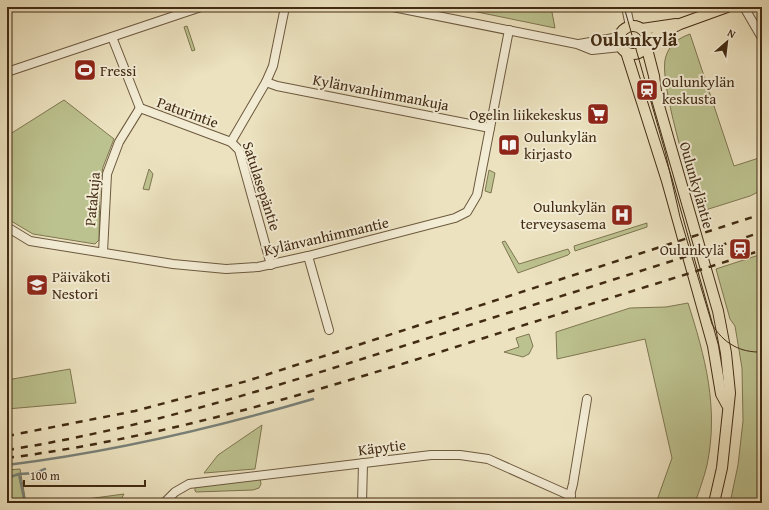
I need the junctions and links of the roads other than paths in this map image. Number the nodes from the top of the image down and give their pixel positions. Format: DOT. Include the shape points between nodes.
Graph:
graph roads {
  1 [pos="201,7"];
  2 [pos="284,7"];
  3 [pos="393,7"];
  4 [pos="626,7"];
  5 [pos="727,7"];
  6 [pos="744,7"];
  7 [pos="185,9"];
  8 [pos="680,24"];
  9 [pos="630,26"];
  10 [pos="642,29"];
  11 [pos="509,30"];
  12 [pos="112,37"];
  13 [pos="762,38"];
  14 [pos="647,43"];
  15 [pos="622,46"];
  16 [pos="7,72"];
  17 [pos="266,82"];
  18 [pos="140,108"];
  19 [pos="490,128"];
  20 [pos="231,142"];
  21 [pos="7,226"];
  22 [pos="103,252"];
  23 [pos="308,256"];
  24 [pos="271,265"];
  25 [pos="329,330"];
  26 [pos="587,399"];
  27 [pos="727,405"];
  28 [pos="363,463"];
  29 [pos="570,499"];
  30 [pos="164,503"];
  31 [pos="362,503"];
  32 [pos="714,503"];
  1 -- 7 [label="street"];
  2 -- 17 [label="street, Satulasepäntie" via="276,55"];
  3 -- 11 [label="street"];
  4 -- 9 [label="street"];
  5 -- 8 [label="main road"];
  6 -- 13 [label="street"];
  7 -- 12 [label="street"];
  8 -- 10 [label="main road"];
  8 -- 14 [label="main road"];
  9 -- 10 [label="main road"];
  9 -- 15 [label="main road" via="624,29"];
  10 -- 14 [label="main road" via="646,34"];
  11 -- 15 [label="street" via="577,44"];
  11 -- 19 [label="street, Kylänvanhimmantie"];
  12 -- 16 [label="street"];
  12 -- 18 [label="street, Paturintie"];
  14 -- 15 [label="main road" via="638,53"];
  14 -- 27 [label="main road, Oulunkyläntie" via="657,99 723,332 730,384"];
  15 -- 27 [label="main road, Oulunkyläntie" via="669,188 714,346 721,394"];
  17 -- 19 [label="street, Kylänvanhimmankuja"];
  17 -- 20 [label="street, Satulasepäntie"];
  18 -- 20 [label="street, Paturintie"];
  18 -- 22 [label="street, Patakuja" via="119,142 107,174"];
  19 -- 23 [label="street, Kylänvanhimmantie" via="477,195 472,206 462,216"];
  20 -- 24 [label="street, Satulasepäntie" via="239,150"];
  21 -- 22 [label="street, Kylänvanhimmantie" via="30,240"];
  22 -- 24 [label="street, Kylänvanhimmantie" via="207,268"];
  23 -- 24 [label="street, Kylänvanhimmantie"];
  23 -- 25 [label="street"];
  26 -- 29 [label="street"];
  27 -- 32 [label="main road, Oulunkyläntie" via="722,468"];
  28 -- 29 [label="street, Käpytie" via="431,455 460,455 488,460"];
  28 -- 30 [label="street, Käpytie" via="189,484 175,492"];
  28 -- 31 [label="street"];
}
